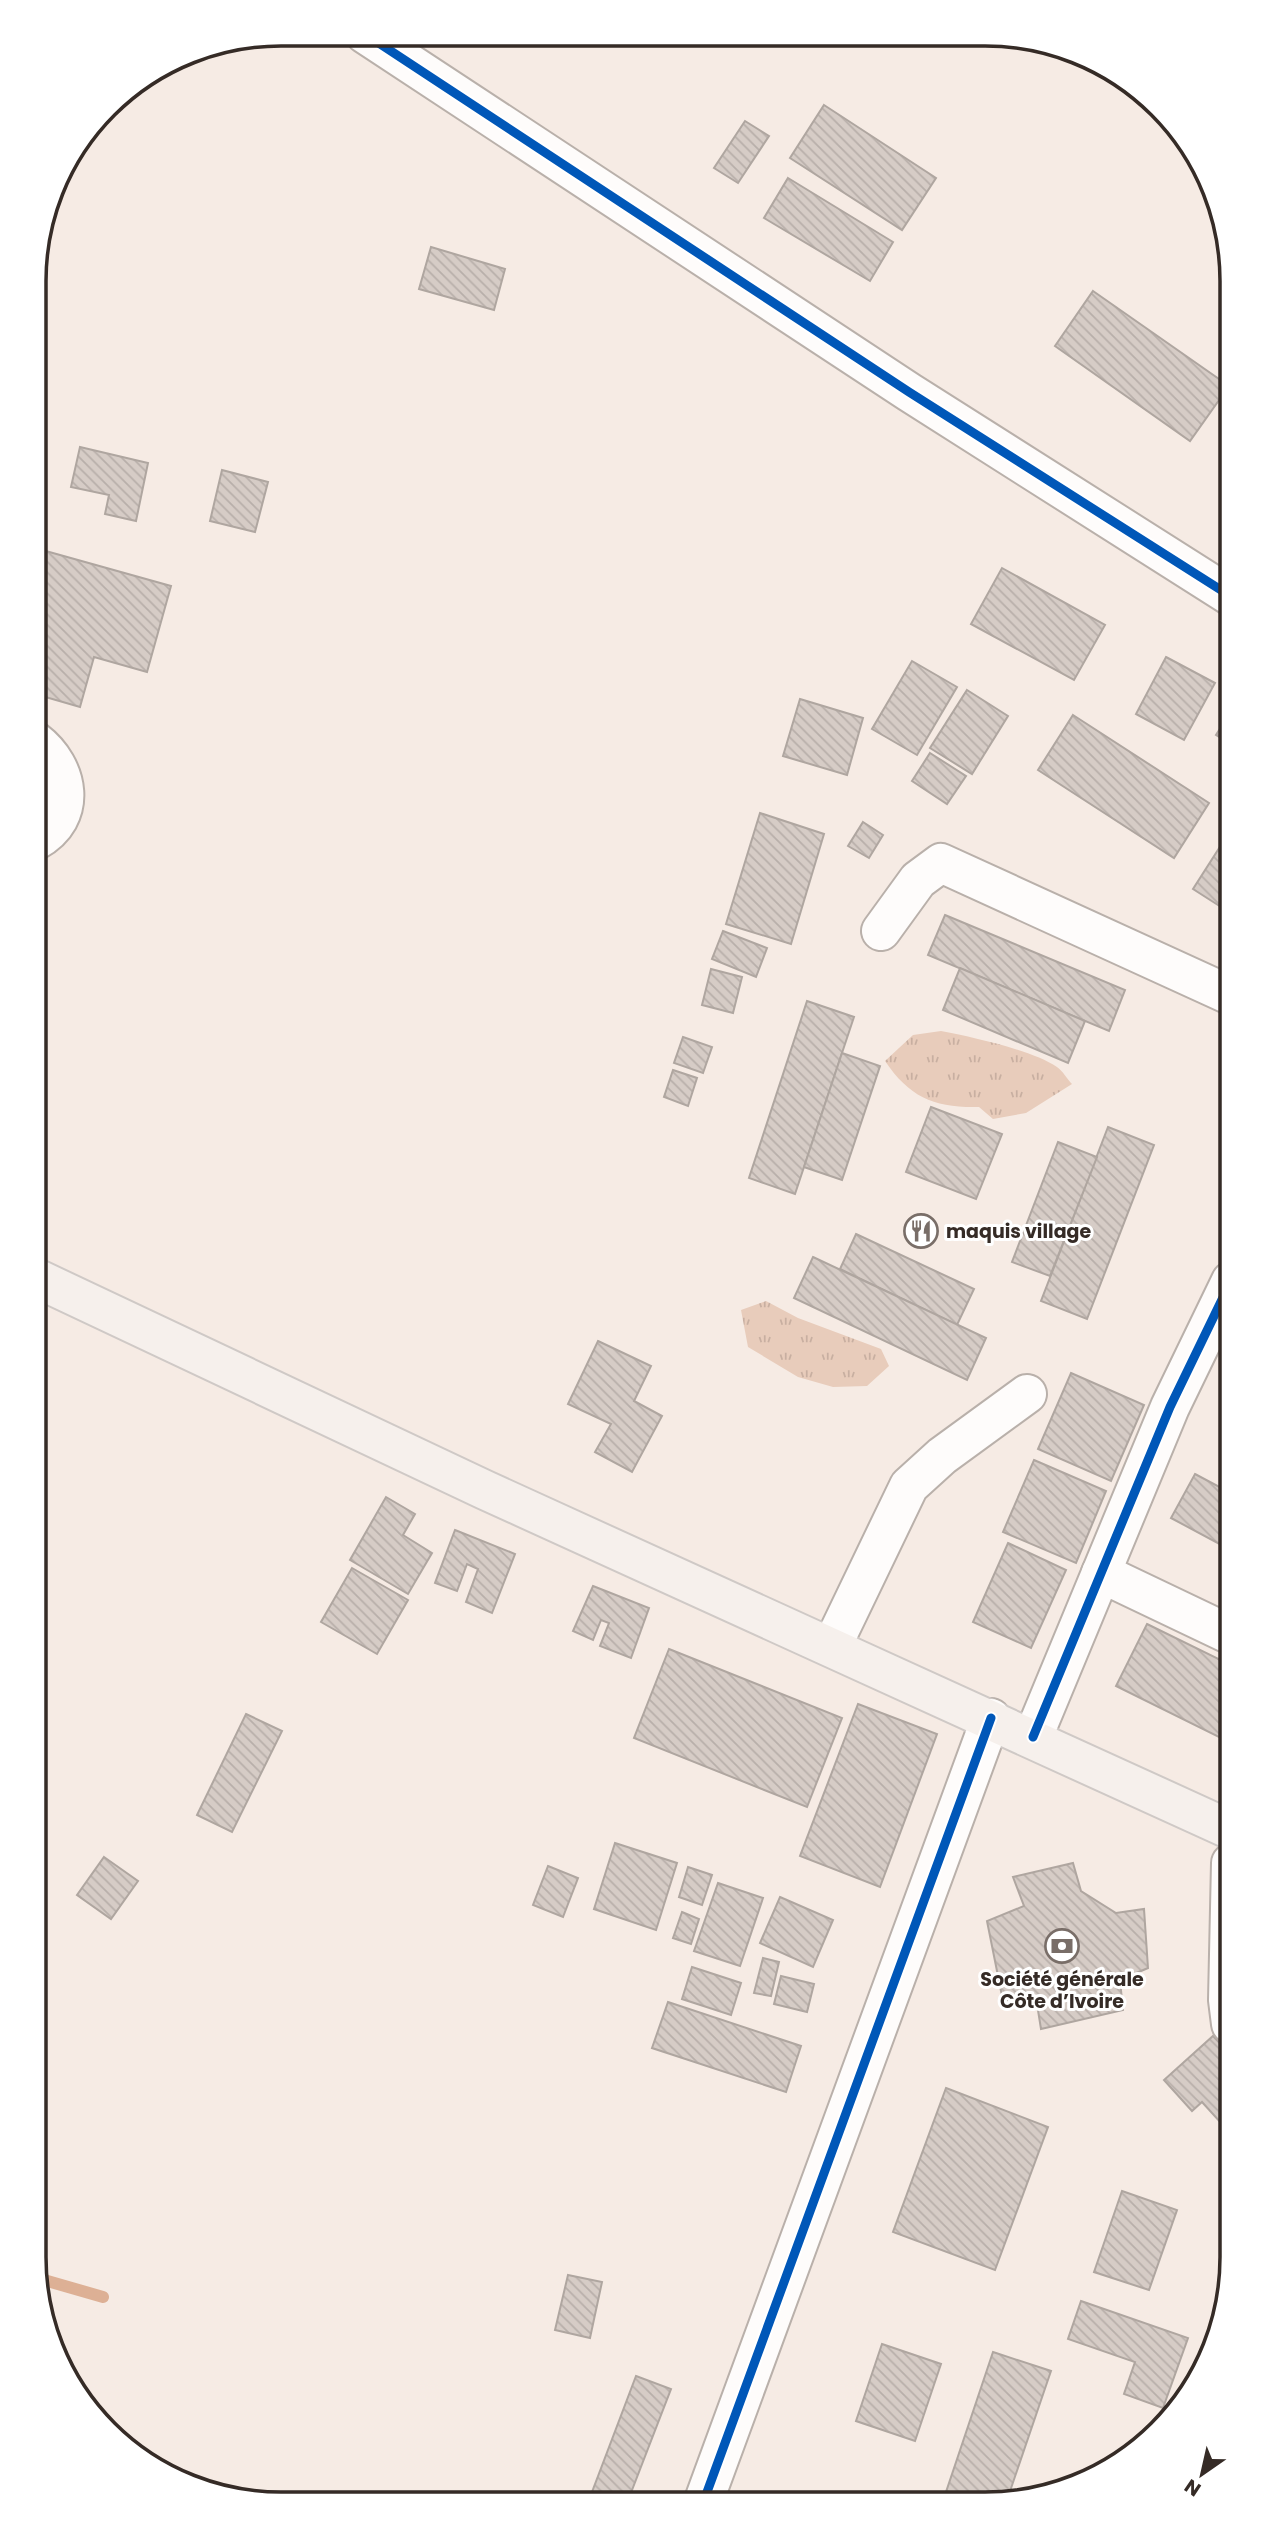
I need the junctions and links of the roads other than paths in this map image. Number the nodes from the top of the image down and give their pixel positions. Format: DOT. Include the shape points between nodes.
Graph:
graph roads {
  1 [pos="383,46"];
  2 [pos="1220,589"];
  3 [pos="46,749"];
  4 [pos="46,831"];
  5 [pos="881,931"];
  6 [pos="1220,991"];
  7 [pos="46,1283"];
  8 [pos="1219,1305"];
  9 [pos="1027,1394"];
  10 [pos="1101,1573"];
  11 [pos="1219,1629"];
  12 [pos="832,1646"];
  13 [pos="991,1718"];
  14 [pos="1033,1737"];
  15 [pos="1219,1824"];
  16 [pos="707,2492"];
  1 -- 2 [label="street" via="909,392"];
  3 -- 4 [label="street" via="60,768 65,788 62,808"];
  5 -- 6 [label="street" via="918,880 941,863"];
  7 -- 12 [label="main road" via="485,1490"];
  8 -- 10 [label="street" via="1170,1407"];
  9 -- 12 [label="street" via="909,1486"];
  10 -- 11 [label="street"];
  10 -- 14 [label="street"];
  12 -- 13 [label="main road"];
  13 -- 14 [label="main road"];
  13 -- 16 [label="street"];
  14 -- 15 [label="main road"];
}
